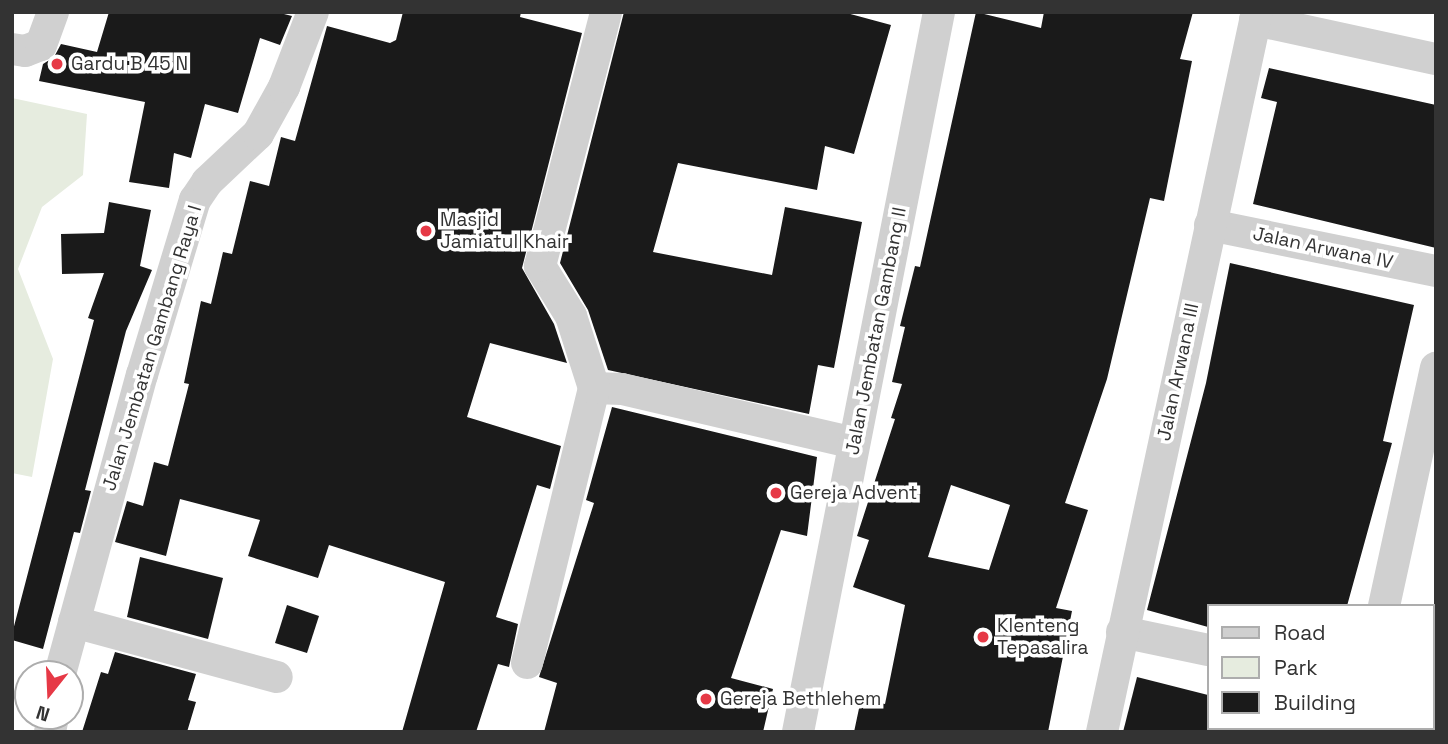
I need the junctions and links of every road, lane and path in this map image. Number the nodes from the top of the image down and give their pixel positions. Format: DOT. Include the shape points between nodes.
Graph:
graph roads {
  1 [pos="53,12"];
  2 [pos="313,12"];
  3 [pos="606,12"];
  4 [pos="939,12"];
  5 [pos="1256,16"];
  6 [pos="12,49"];
  7 [pos="1436,59"];
  8 [pos="1210,225"];
  9 [pos="1436,271"];
  10 [pos="1436,368"];
  11 [pos="594,388"];
  12 [pos="854,443"];
  13 [pos="1384,604"];
  14 [pos="74,622"];
  15 [pos="1122,632"];
  16 [pos="1206,650"];
  17 [pos="64,660"];
  18 [pos="527,663"];
  19 [pos="277,677"];
  20 [pos="798,732"];
  21 [pos="1102,732"];
  1 -- 6 [label="street" via="41,45 25,51"];
  2 -- 14 [label="street, Jalan Jembatan Gambang Raya I" via="284,87 258,134 207,182 195,200"];
  3 -- 11 [label="street" via="540,266 571,316"];
  4 -- 12 [label="street, Jalan Jembatan Gambang II"];
  5 -- 7 [label="street"];
  5 -- 8 [label="street, Jalan Arwana III"];
  8 -- 9 [label="street, Jalan Arwana IV"];
  8 -- 15 [label="street, Jalan Arwana III"];
  10 -- 13 [label="street"];
  11 -- 12 [label="street" via="622,388"];
  11 -- 18 [label="street"];
  12 -- 20 [label="street, Jalan Jembatan Gambang II"];
  14 -- 17 [label="street, Jalan Jembatan Gambang Raya I"];
  14 -- 19 [label="street"];
  15 -- 16 [label="street"];
  15 -- 21 [label="street, Jalan Arwana III"];
}
